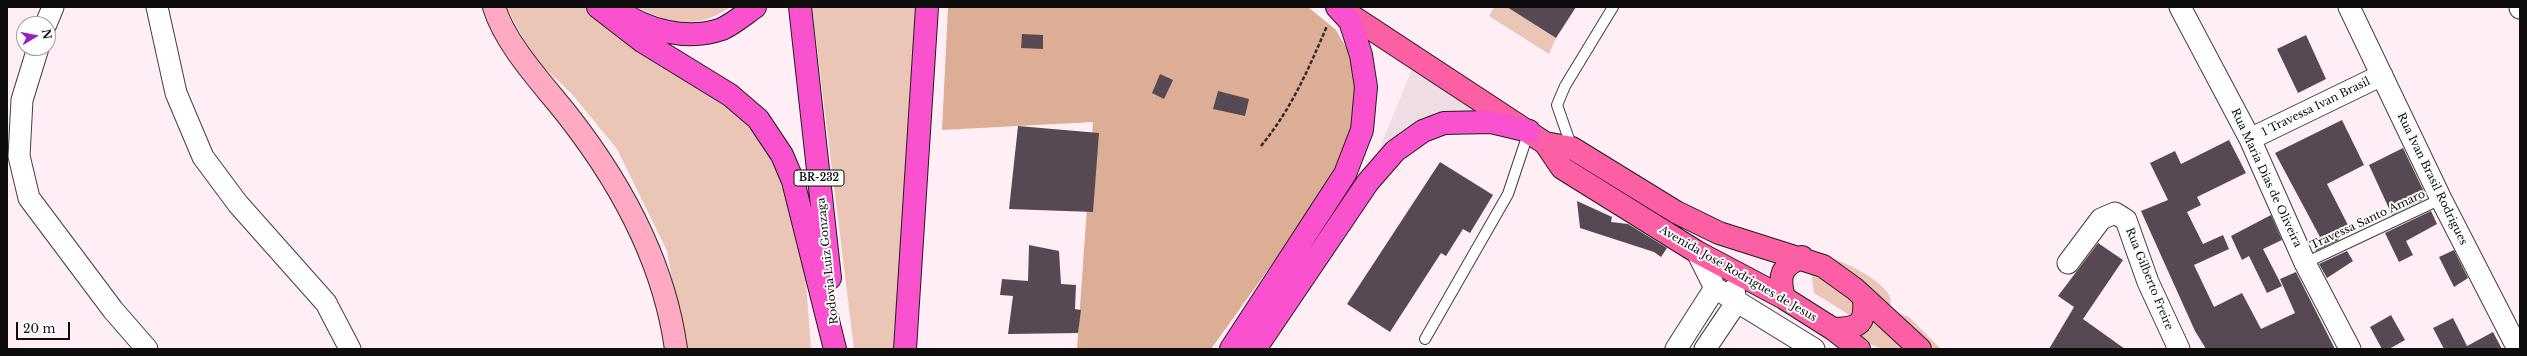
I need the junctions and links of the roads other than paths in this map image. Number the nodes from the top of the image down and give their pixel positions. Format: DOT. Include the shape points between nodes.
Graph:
graph roads {
  1 [pos="157,7"];
  2 [pos="494,7"];
  3 [pos="598,7"];
  4 [pos="616,7"];
  5 [pos="755,7"];
  6 [pos="800,7"];
  7 [pos="927,7"];
  8 [pos="1613,7"];
  9 [pos="2180,7"];
  10 [pos="2349,7"];
  11 [pos="1335,12"];
  12 [pos="36,56"];
  13 [pos="2382,75"];
  14 [pos="1537,137"];
  15 [pos="2250,139"];
  16 [pos="1572,148"];
  17 [pos="2442,199"];
  18 [pos="1696,252"];
  19 [pos="1802,258"];
  20 [pos="2305,263"];
  21 [pos="2068,264"];
  22 [pos="1732,270"];
  23 [pos="1716,288"];
  24 [pos="1784,298"];
  25 [pos="1864,299"];
  26 [pos="1736,303"];
  27 [pos="1833,329"];
  28 [pos="1425,339"];
  29 [pos="147,349"];
  30 [pos="350,349"];
  31 [pos="676,349"];
  32 [pos="836,349"];
  33 [pos="905,349"];
  34 [pos="1231,349"];
  35 [pos="1255,349"];
  36 [pos="1676,349"];
  37 [pos="1705,349"];
  38 [pos="1814,349"];
  39 [pos="1859,349"];
  40 [pos="1920,349"];
  41 [pos="2179,349"];
  42 [pos="2350,349"];
  43 [pos="2518,349"];
  1 -- 30 [label="street" via="176,93 203,157 238,204 326,303"];
  2 -- 31 [label="street" via="523,57 596,152 622,193 644,237 672,325"];
  3 -- 32 [label="highway" via="642,41 730,95 758,119 782,155 792,181"];
  4 -- 5 [label="highway" via="661,31 700,34 723,28"];
  6 -- 32 [label="highway, Rodovia Luiz Gonzaga / BR-232"];
  7 -- 33 [label="highway"];
  8 -- 16 [label="lane" via="1565,86 1557,105"];
  9 -- 15 [label="street, Rua Maria Dias de Oliveira"];
  10 -- 13 [label="street, Rua Ivan Brasil Rodrigues"];
  11 -- 14 [label="main road"];
  11 -- 34 [label="highway" via="1350,21 1361,54 1366,87 1362,130 1345,174"];
  12 -- 29 [label="street" via="22,100 19,156 28,198 99,292"];
  13 -- 15 [label="street, 1 Travessa Ivan Brasil"];
  13 -- 17 [label="street, Rua Ivan Brasil Rodrigues"];
  14 -- 16 [label="main road, Avenida José Rodrigues de Jesus"];
  14 -- 18 [label="main road, Avenida José Rodrigues de Jesus" via="1562,168"];
  14 -- 28 [label="lane" via="1508,194"];
  14 -- 35 [label="highway" via="1491,122 1444,123 1423,131 1395,151 1368,182"];
  15 -- 20 [label="street, Rua Maria Dias de Oliveira"];
  16 -- 19 [label="main road, Avenida José Rodrigues de Jesus" via="1683,216 1719,233"];
  17 -- 20 [label="lane, Travessa Santo Amaro"];
  17 -- 43 [label="street, Rua Ivan Brasil Rodrigues"];
  18 -- 22 [label="main road, Avenida José Rodrigues de Jesus"];
  18 -- 23 [label="street"];
  19 -- 24 [label="main road" via="1788,264 1782,273"];
  19 -- 25 [label="main road, Avenida José Rodrigues de Jesus" via="1833,272"];
  20 -- 42 [label="street, Rua Maria Dias de Oliveira"];
  21 -- 41 [label="street, Rua Gilberto Freire" via="2101,219 2115,212 2126,220 2148,282"];
  22 -- 24 [label="main road, Avenida José Rodrigues de Jesus"];
  22 -- 26 [label="street"];
  23 -- 26 [label="street"];
  23 -- 36 [label="street"];
  24 -- 27 [label="main road, Avenida José Rodrigues de Jesus"];
  25 -- 27 [label="main road" via="1865,313 1861,323 1851,328"];
  25 -- 40 [label="main road, Avenida José Rodrigues de Jesus"];
  26 -- 37 [label="street"];
  26 -- 38 [label="street"];
  27 -- 39 [label="main road, Avenida José Rodrigues de Jesus"];
}
